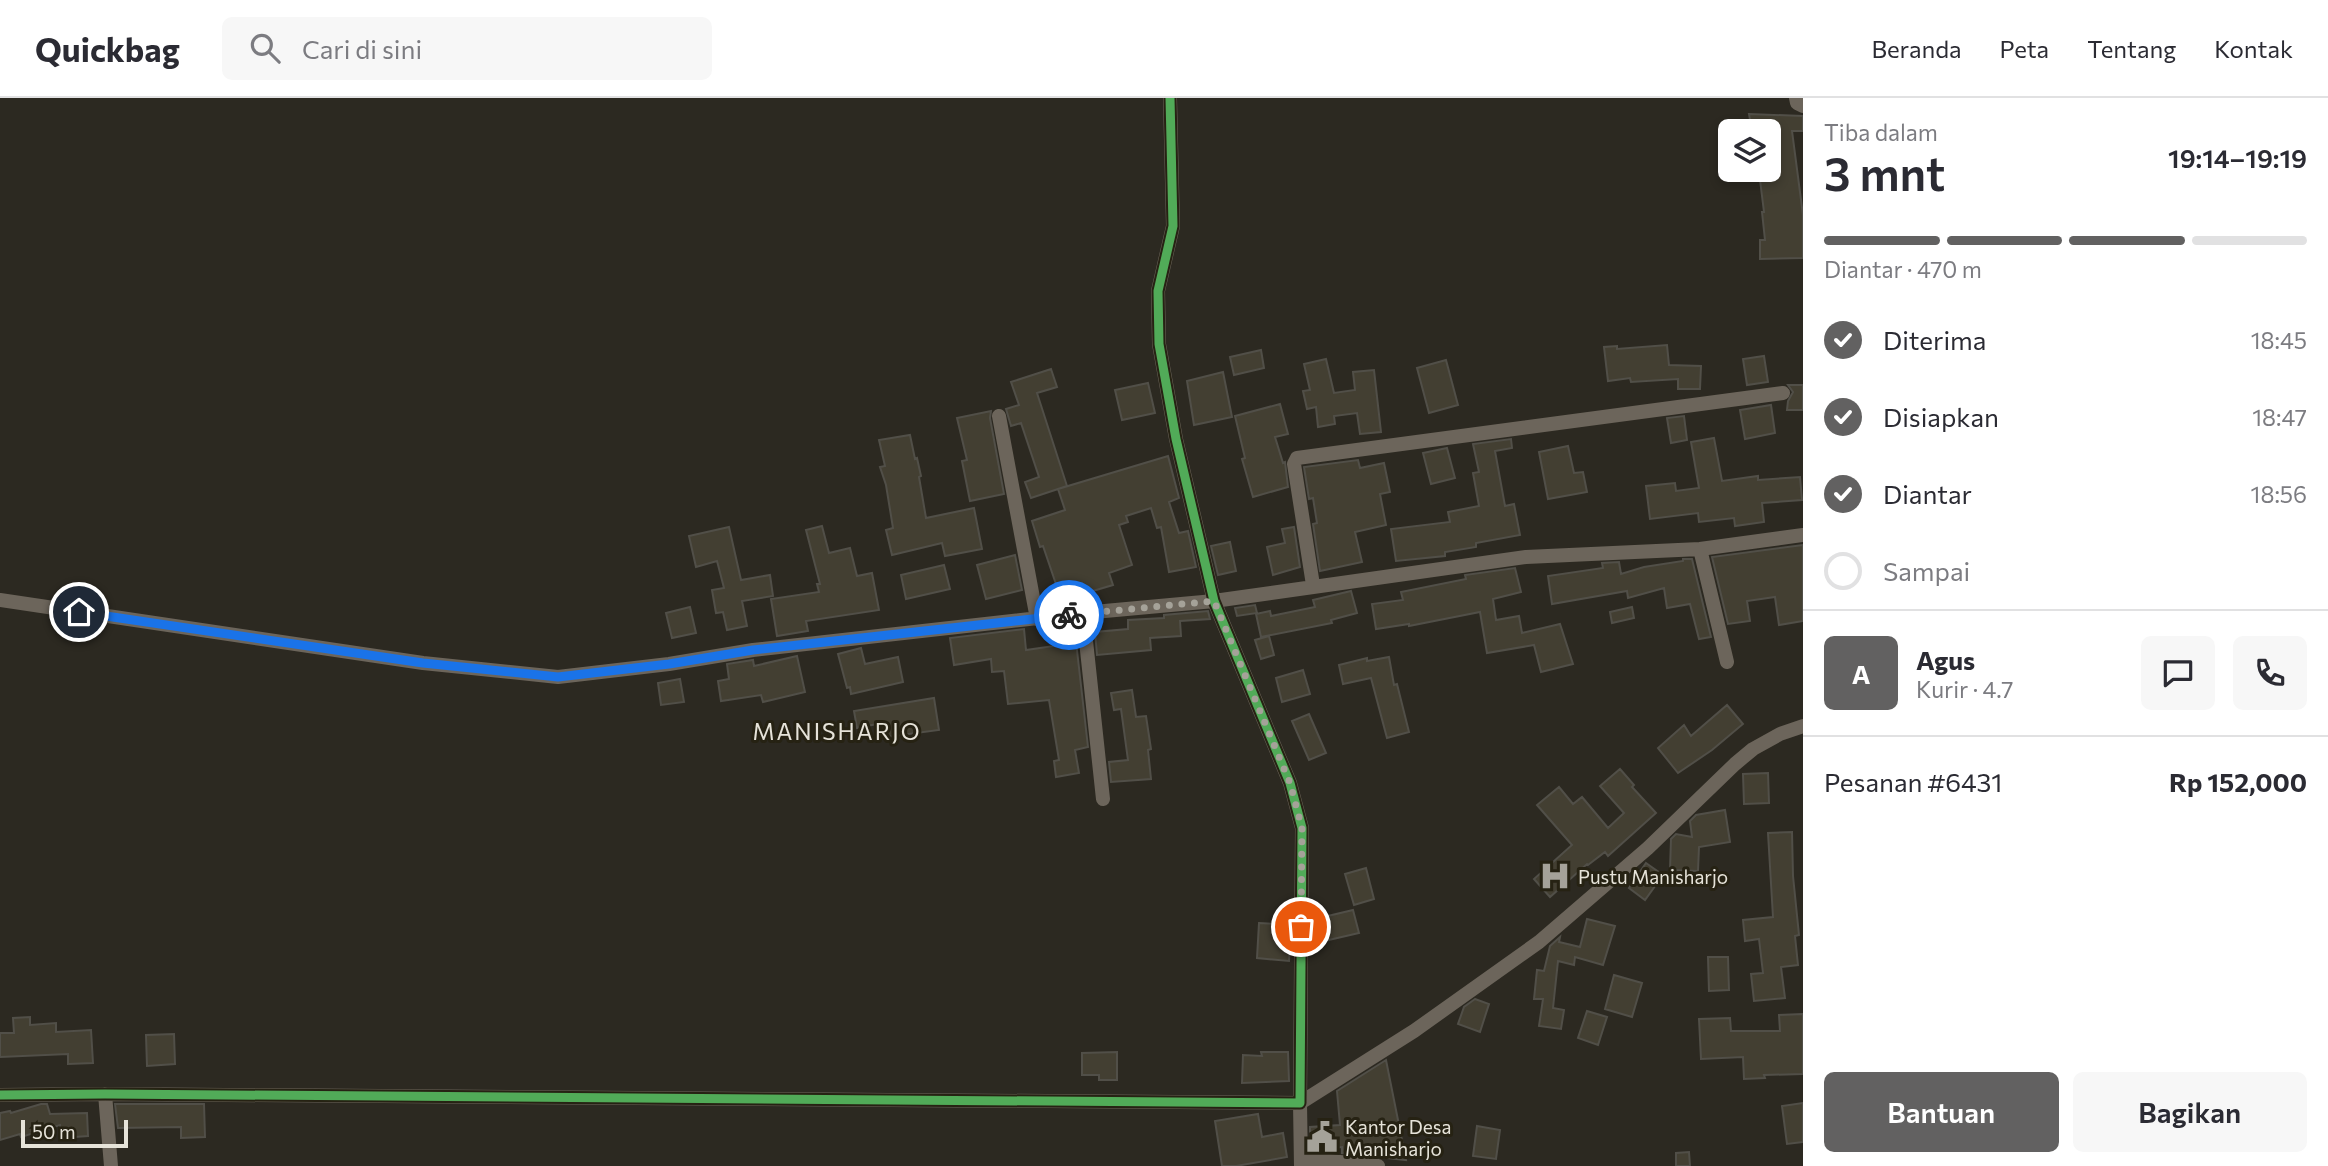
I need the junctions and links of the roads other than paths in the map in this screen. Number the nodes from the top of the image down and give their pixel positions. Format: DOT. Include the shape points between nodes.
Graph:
graph roads {
  1 [pos="1170,98"];
  2 [pos="1796,98"];
  3 [pos="1803,106"];
  4 [pos="1783,393"];
  5 [pos="999,416"];
  6 [pos="1803,535"];
  7 [pos="1700,549"];
  8 [pos="1313,585"];
  9 [pos="0,600"];
  10 [pos="1214,601"];
  11 [pos="1083,613"];
  12 [pos="1037,619"];
  13 [pos="1727,662"];
  14 [pos="1803,726"];
  15 [pos="1103,799"];
  16 [pos="105,1094"];
  17 [pos="0,1095"];
  18 [pos="1300,1103"];
  19 [pos="1301,1162"];
  20 [pos="111,1166"];
  21 [pos="1378,1166"];
  1 -- 10 [label="street" via="1173,226 1158,291 1160,344 1176,439"];
  2 -- 3 [label="street"];
  4 -- 8 [label="street" via="1297,458 1294,464"];
  5 -- 12 [label="street"];
  6 -- 7 [label="street"];
  7 -- 8 [label="street" via="1526,557"];
  7 -- 13 [label="street"];
  8 -- 10 [label="street"];
  9 -- 12 [label="street" via="423,663 558,677"];
  10 -- 11 [label="street"];
  10 -- 18 [label="street" via="1290,783 1302,828"];
  11 -- 12 [label="street"];
  11 -- 15 [label="street"];
  14 -- 18 [label="street" via="1780,734 1735,764 1648,848 1539,942 1414,1031"];
  16 -- 17 [label="street"];
  16 -- 18 [label="street"];
  16 -- 20 [label="street"];
  18 -- 19 [label="street"];
  19 -- 21 [label="street"];
}
